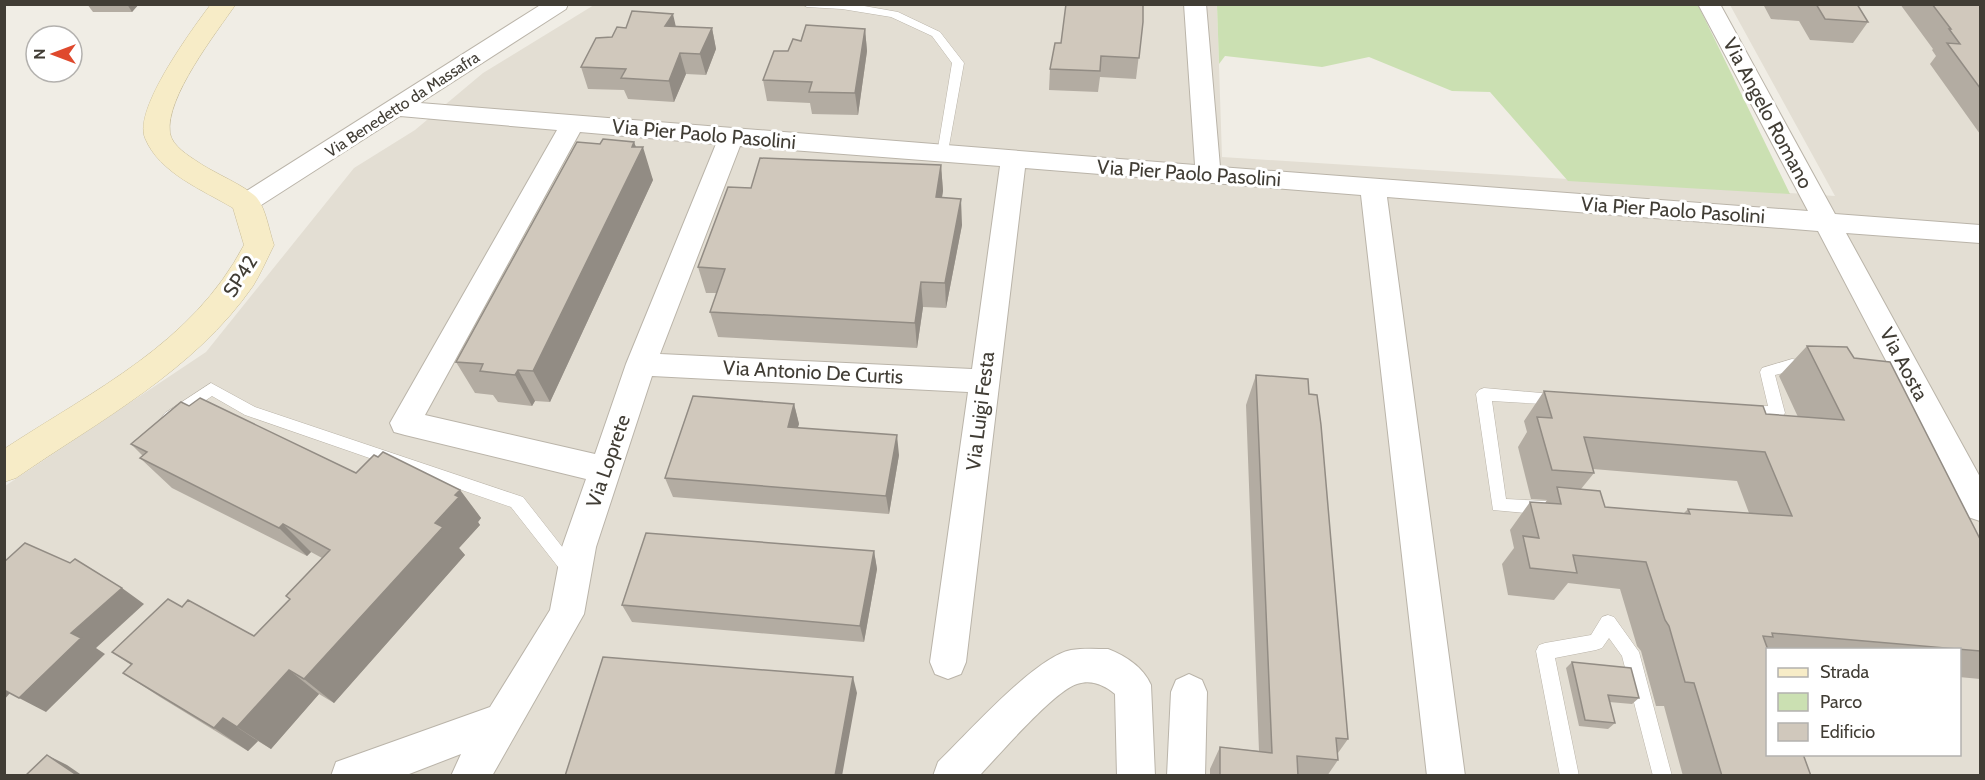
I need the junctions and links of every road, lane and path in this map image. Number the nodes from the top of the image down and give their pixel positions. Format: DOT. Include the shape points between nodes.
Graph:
graph roads {
  1 [pos="224,4"];
  2 [pos="558,4"];
  3 [pos="807,4"];
  4 [pos="1195,4"];
  5 [pos="1709,4"];
  6 [pos="397,108"];
  7 [pos="573,123"];
  8 [pos="731,137"];
  9 [pos="943,154"];
  10 [pos="1014,159"];
  11 [pos="1208,174"];
  12 [pos="1373,187"];
  13 [pos="246,203"];
  14 [pos="1827,222"];
  15 [pos="1980,234"];
  16 [pos="641,364"];
  17 [pos="1826,367"];
  18 [pos="984,381"];
  19 [pos="1578,400"];
  20 [pos="1730,410"];
  21 [pos="155,428"];
  22 [pos="4,468"];
  23 [pos="605,470"];
  24 [pos="1980,507"];
  25 [pos="1559,509"];
  26 [pos="574,574"];
  27 [pos="948,663"];
  28 [pos="1188,692"];
  29 [pos="502,721"];
  30 [pos="350,776"];
  31 [pos="470,776"];
  32 [pos="952,776"];
  33 [pos="1136,776"];
  34 [pos="1186,776"];
  35 [pos="1446,776"];
  36 [pos="1570,776"];
  37 [pos="1663,776"];
  1 -- 13 [label="main road" via="159,110 157,133 167,152"];
  2 -- 6 [label="street, Via Benedetto da Massafra"];
  3 -- 9 [label="lane" via="894,14 936,34 958,63"];
  4 -- 11 [label="street"];
  5 -- 14 [label="street, Via Angelo Romano"];
  6 -- 7 [label="street, Via Pier Paolo Pasolini"];
  6 -- 13 [label="street, Via Benedetto da Massafra"];
  7 -- 8 [label="street, Via Pier Paolo Pasolini"];
  7 -- 23 [label="street" via="405,423"];
  8 -- 9 [label="street, Via Pier Paolo Pasolini"];
  8 -- 16 [label="street, Via Loprete"];
  9 -- 10 [label="street, Via Pier Paolo Pasolini"];
  10 -- 11 [label="street, Via Pier Paolo Pasolini"];
  10 -- 18 [label="street, Via Luigi Festa"];
  11 -- 12 [label="street, Via Pier Paolo Pasolini"];
  12 -- 14 [label="street, Via Pier Paolo Pasolini"];
  12 -- 35 [label="street"];
  13 -- 22 [label="main road, SP42 / SP42" via="259,245 243,278 201,328 145,374"];
  14 -- 15 [label="street, Via Pier Paolo Pasolini"];
  14 -- 24 [label="street, Via Aosta"];
  16 -- 18 [label="street, Via Antonio De Curtis"];
  16 -- 23 [label="street, Via Loprete"];
  17 -- 20 [label="lane" via="1792,365 1767,372 1776,413"];
  18 -- 27 [label="street, Via Luigi Festa"];
  19 -- 25 [label="lane" via="1484,394 1499,505"];
  21 -- 26 [label="lane" via="211,389 250,411 517,502"];
  23 -- 26 [label="street, Via Loprete"];
  26 -- 29 [label="street, Via Loprete" via="567,614"];
  28 -- 34 [label="street"];
  29 -- 30 [label="street"];
  29 -- 31 [label="street, Via Loprete"];
  32 -- 33 [label="street" via="1038,689 1071,667 1108,666 1133,685"];
  36 -- 37 [label="lane" via="1545,651 1596,642 1608,623 1630,652"];
}
